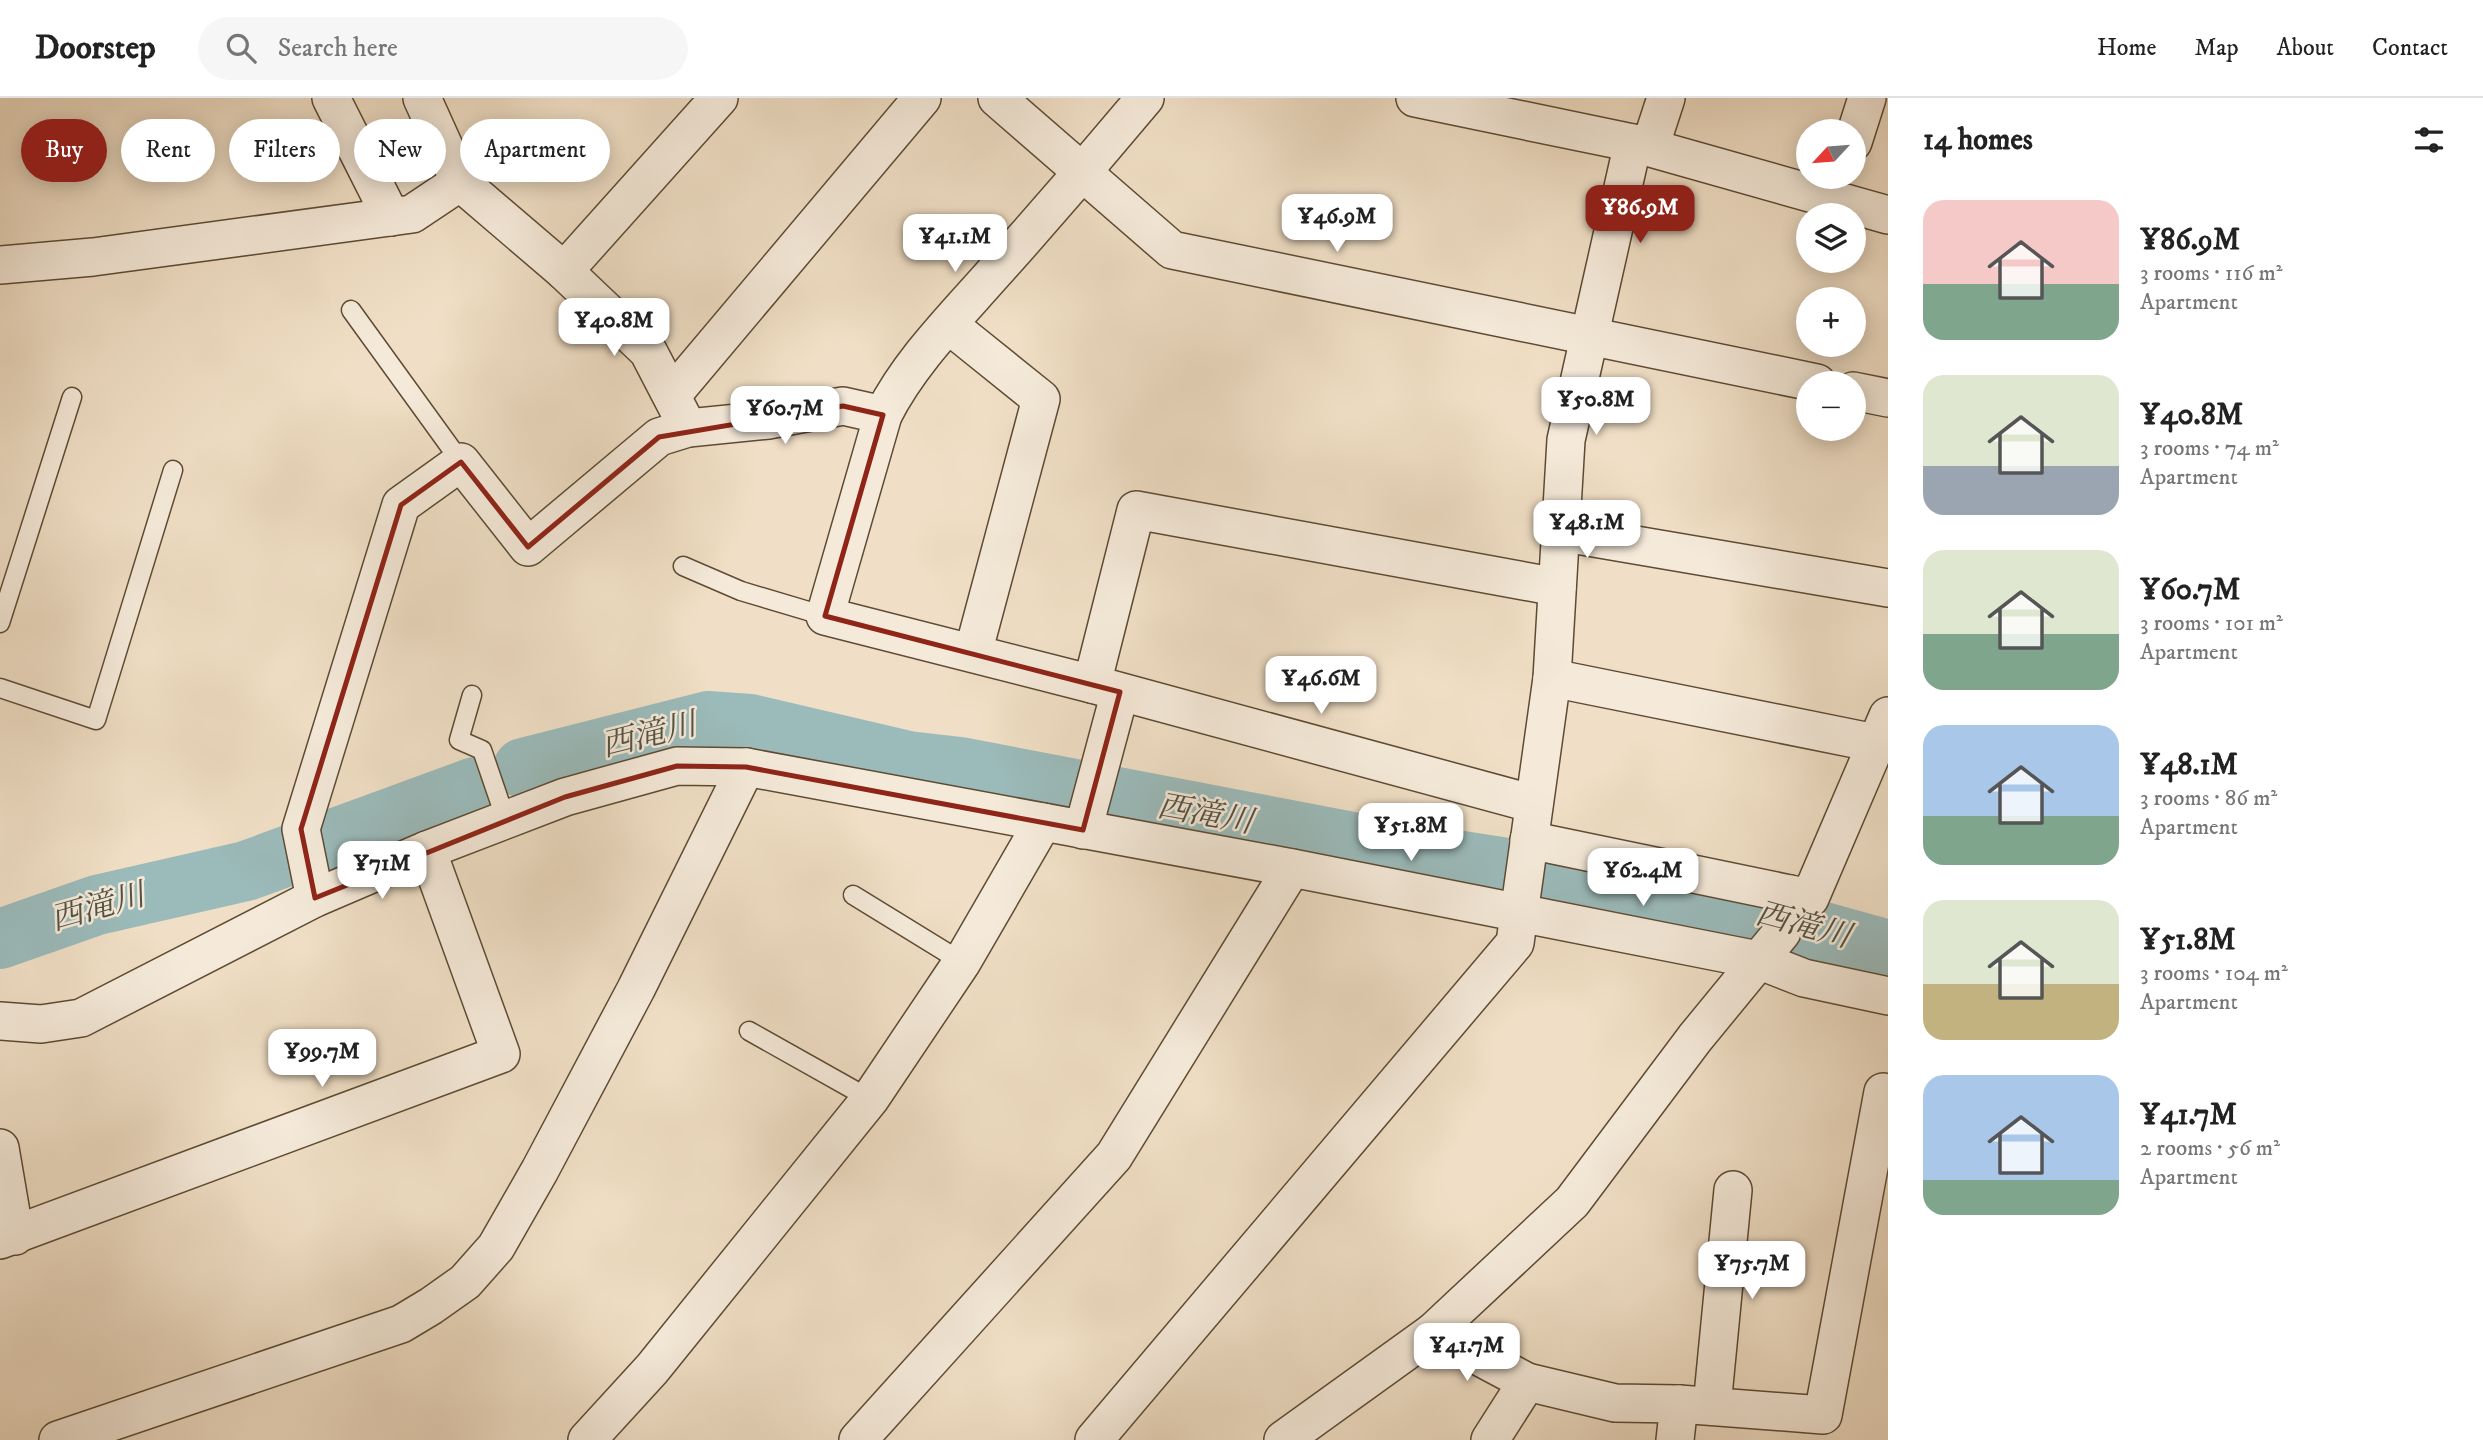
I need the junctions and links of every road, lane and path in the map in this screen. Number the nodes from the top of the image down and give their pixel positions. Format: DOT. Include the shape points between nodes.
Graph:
graph roads {
  1 [pos="331,98"];
  2 [pos="422,98"];
  3 [pos="719,98"];
  4 [pos="922,98"];
  5 [pos="996,98"];
  6 [pos="1145,98"];
  7 [pos="1415,98"];
  8 [pos="1666,98"];
  9 [pos="1867,98"];
  10 [pos="1860,119"];
  11 [pos="1642,145"];
  12 [pos="1084,172"];
  13 [pos="1796,179"];
  14 [pos="460,182"];
  15 [pos="1840,189"];
  16 [pos="1888,215"];
  17 [pos="391,217"];
  18 [pos="0,265"];
  19 [pos="564,271"];
  20 [pos="351,310"];
  21 [pos="948,325"];
  22 [pos="1590,335"];
  23 [pos="1796,379"];
  24 [pos="1866,394"];
  25 [pos="672,395"];
  26 [pos="72,397"];
  27 [pos="1888,398"];
  28 [pos="883,415"];
  29 [pos="688,428"];
  30 [pos="461,462"];
  31 [pos="173,470"];
  32 [pos="1559,531"];
  33 [pos="684,566"];
  34 [pos="1557,587"];
  35 [pos="1888,588"];
  36 [pos="825,616"];
  37 [pos="0,623"];
  38 [pos="973,653"];
  39 [pos="1552,678"];
  40 [pos="0,688"];
  41 [pos="1106,688"];
  42 [pos="472,695"];
  43 [pos="1882,730"];
  44 [pos="746,767"];
  45 [pos="1534,804"];
  46 [pos="1089,806"];
  47 [pos="506,820"];
  48 [pos="1042,822"];
  49 [pos="426,850"];
  50 [pos="1292,868"];
  51 [pos="1524,874"];
  52 [pos="853,895"];
  53 [pos="315,898"];
  54 [pos="1787,912"];
  55 [pos="1758,960"];
  56 [pos="961,962"];
  57 [pos="1888,996"];
  58 [pos="0,1021"];
  59 [pos="749,1031"];
  60 [pos="1888,1093"];
  61 [pos="870,1099"];
  62 [pos="0,1148"];
  63 [pos="1733,1190"];
  64 [pos="7,1238"];
  65 [pos="1433,1332"];
  66 [pos="1527,1382"];
  67 [pos="1695,1405"];
  68 [pos="1821,1427"];
  69 [pos="58,1440"];
  70 [pos="587,1440"];
  71 [pos="858,1440"];
  72 [pos="1094,1440"];
  73 [pos="1283,1440"];
  74 [pos="1490,1440"];
  75 [pos="1675,1440"];
  1 -- 17 [label="street"];
  2 -- 14 [label="street"];
  3 -- 19 [label="street"];
  4 -- 25 [label="street"];
  5 -- 12 [label="street"];
  6 -- 12 [label="street"];
  7 -- 11 [label="street"];
  8 -- 11 [label="street"];
  9 -- 10 [label="street"];
  11 -- 13 [label="street"];
  11 -- 22 [label="street"];
  12 -- 21 [label="street"];
  12 -- 22 [label="street" via="1172,250"];
  14 -- 17 [label="street" via="412,214"];
  14 -- 19 [label="street"];
  15 -- 16 [label="street"];
  17 -- 18 [label="street"];
  19 -- 25 [label="street" via="648,351"];
  20 -- 30 [label="lane"];
  21 -- 28 [label="street" via="894,392"];
  21 -- 38 [label="street" via="1041,399"];
  22 -- 23 [label="street"];
  22 -- 32 [label="street" via="1566,440"];
  24 -- 27 [label="street"];
  25 -- 29 [label="street"];
  26 -- 37 [label="lane"];
  28 -- 29 [label="street" via="842,406"];
  28 -- 36 [label="street"];
  29 -- 30 [label="street" via="659,437 528,547"];
  30 -- 53 [label="street" via="401,505 304,842"];
  31 -- 40 [label="lane" via="96,720"];
  32 -- 34 [label="street"];
  32 -- 35 [label="street"];
  33 -- 36 [label="lane" via="741,591"];
  34 -- 39 [label="street"];
  34 -- 41 [label="street" via="1136,510"];
  36 -- 38 [label="street"];
  38 -- 41 [label="street"];
  39 -- 43 [label="street"];
  39 -- 45 [label="street"];
  41 -- 45 [label="street"];
  41 -- 46 [label="street"];
  42 -- 47 [label="lane" via="459,740 482,750"];
  43 -- 54 [label="street" via="1810,898"];
  44 -- 47 [label="street" via="677,766 565,797"];
  44 -- 48 [label="street"];
  44 -- 69 [label="street" via="540,1170 496,1247 464,1282 401,1324"];
  45 -- 51 [label="street"];
  46 -- 48 [label="street"];
  46 -- 50 [label="street"];
  47 -- 49 [label="street"];
  48 -- 56 [label="street"];
  49 -- 53 [label="street"];
  49 -- 64 [label="street" via="500,1054"];
  50 -- 51 [label="street"];
  50 -- 71 [label="street" via="1114,1156"];
  51 -- 54 [label="street"];
  51 -- 55 [label="street"];
  51 -- 72 [label="street" via="1515,943"];
  52 -- 56 [label="lane"];
  53 -- 58 [label="street" via="81,1018 41,1024"];
  54 -- 55 [label="street"];
  55 -- 57 [label="street" via="1804,978"];
  55 -- 65 [label="street" via="1572,1202"];
  56 -- 61 [label="street"];
  59 -- 61 [label="lane"];
  60 -- 68 [label="street" via="1884,1092"];
  61 -- 70 [label="street" via="652,1369"];
  62 -- 64 [label="street"];
  63 -- 67 [label="street"];
  65 -- 66 [label="street"];
  65 -- 73 [label="street"];
  66 -- 67 [label="street" via="1615,1403"];
  66 -- 74 [label="street"];
  67 -- 68 [label="street"];
  67 -- 75 [label="street"];
}
